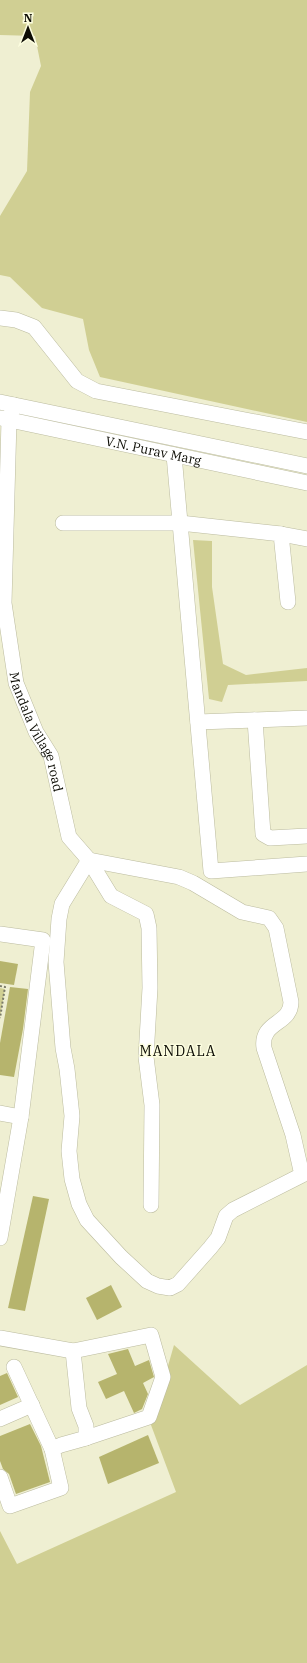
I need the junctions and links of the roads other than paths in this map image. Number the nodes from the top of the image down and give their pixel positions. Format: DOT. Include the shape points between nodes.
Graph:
graph roads {
  1 [pos="0,318"];
  2 [pos="7,404"];
  3 [pos="4,419"];
  4 [pos="307,432"];
  5 [pos="211,447"];
  6 [pos="174,455"];
  7 [pos="208,462"];
  8 [pos="307,466"];
  9 [pos="307,483"];
  10 [pos="63,523"];
  11 [pos="180,523"];
  12 [pos="281,534"];
  13 [pos="307,540"];
  14 [pos="288,602"];
  15 [pos="307,718"];
  16 [pos="255,720"];
  17 [pos="198,722"];
  18 [pos="307,836"];
  19 [pos="89,860"];
  20 [pos="306,865"];
  21 [pos="0,934"];
  22 [pos="0,1113"];
  23 [pos="21,1117"];
  24 [pos="151,1205"];
  25 [pos="0,1238"];
  26 [pos="0,1338"];
  27 [pos="73,1351"];
  28 [pos="14,1367"];
  29 [pos="32,1405"];
  30 [pos="0,1419"];
  31 [pos="86,1438"];
  32 [pos="52,1449"];
  33 [pos="0,1478"];
  1 -- 4 [label="street" via="16,320 34,327 77,381 96,391"];
  2 -- 3 [label="street, Mandala Village road"];
  2 -- 5 [label="street, V.N. Purav Marg"];
  3 -- 6 [label="street, V.N. Purav Marg"];
  3 -- 19 [label="street, Mandala Village road" via="4,603 10,653 16,683 36,732 51,756 69,837"];
  5 -- 7 [label="street"];
  5 -- 8 [label="street, V.N. Purav Marg"];
  6 -- 7 [label="street, V.N. Purav Marg"];
  6 -- 11 [label="street"];
  7 -- 9 [label="street, V.N. Purav Marg"];
  10 -- 11 [label="street"];
  11 -- 12 [label="street"];
  11 -- 17 [label="street"];
  12 -- 13 [label="street"];
  12 -- 14 [label="street"];
  15 -- 16 [label="street"];
  16 -- 17 [label="street"];
  16 -- 18 [label="street" via="263,834 270,838"];
  17 -- 20 [label="street" via="211,871"];
  19 -- 19 [label="street" via="179,877 242,912 269,918 276,928 291,1002 289,1014 268,1029 263,1040 293,1135 302,1175 233,1210 226,1216 218,1238 210,1248 178,1284 170,1288 147,1281 87,1220 79,1204 72,1179 69,1151 72,1116 56,962 62,904"];
  19 -- 24 [label="street, Mandala Village road" via="111,896 146,914 149,928 150,988 146,1057 152,1105"];
  21 -- 23 [label="street" via="42,940"];
  22 -- 23 [label="street"];
  23 -- 25 [label="street"];
  26 -- 27 [label="street"];
  27 -- 31 [label="street" via="79,1408 86,1426"];
  27 -- 31 [label="street" via="150,1335 163,1377 149,1417"];
  28 -- 29 [label="street"];
  29 -- 30 [label="street"];
  29 -- 32 [label="street"];
  31 -- 32 [label="street"];
  32 -- 33 [label="street" via="61,1488 10,1506"];
}
